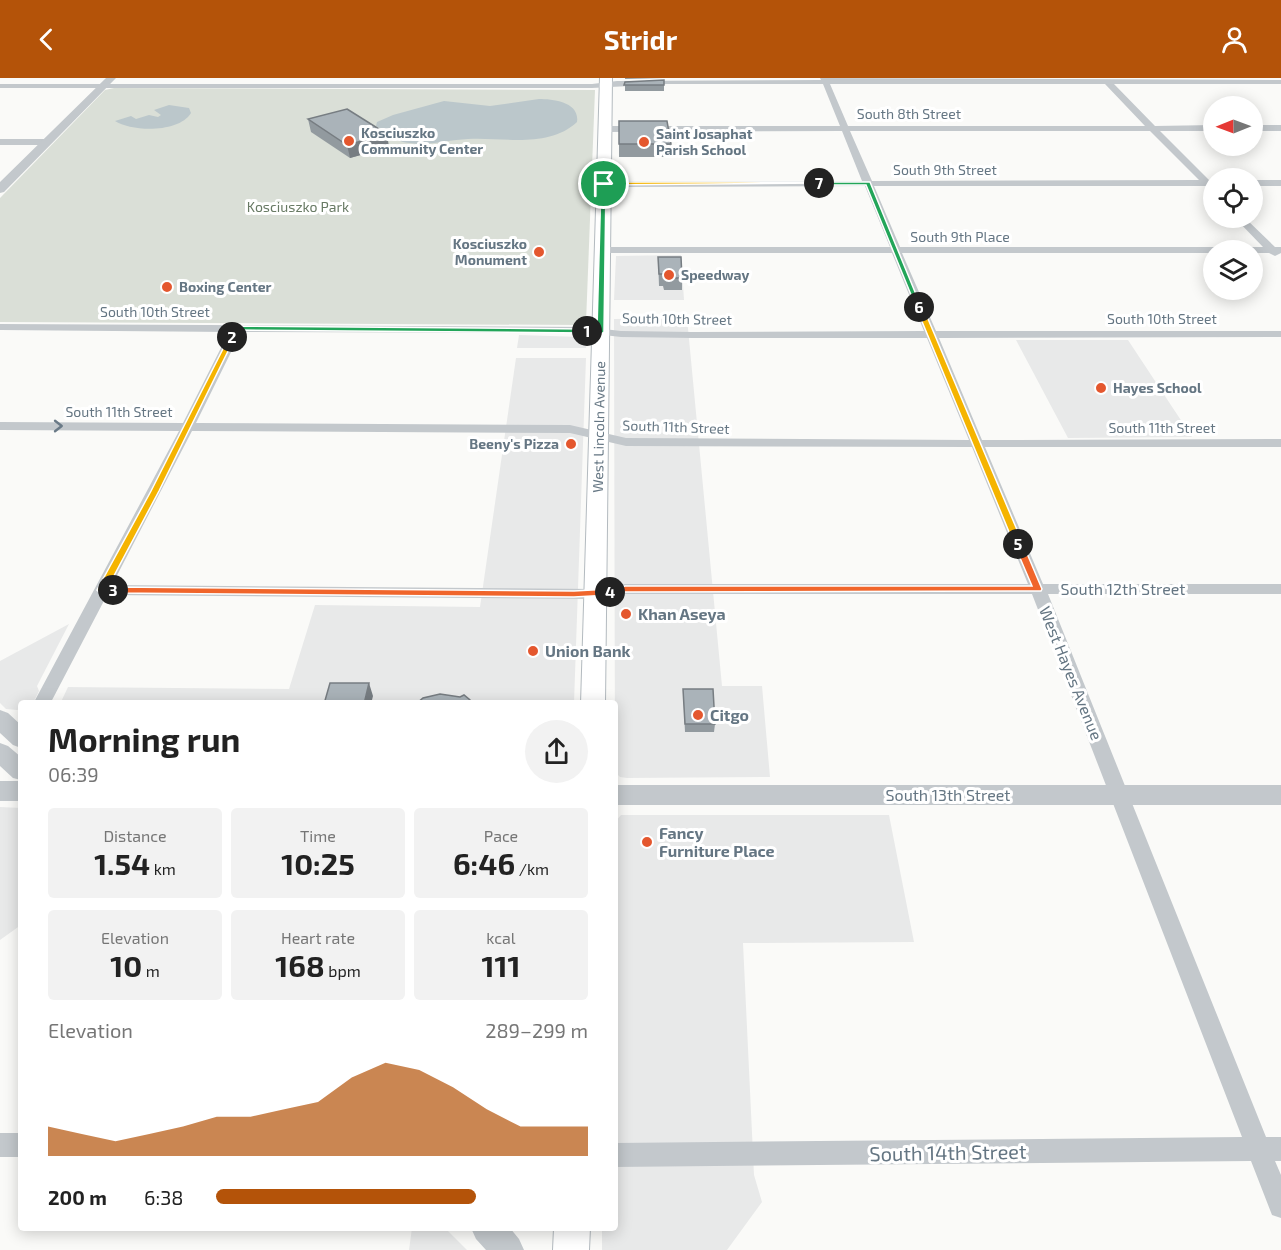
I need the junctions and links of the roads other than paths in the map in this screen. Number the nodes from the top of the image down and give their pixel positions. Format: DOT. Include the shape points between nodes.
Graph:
graph roads {
  1 [pos="361,78"];
  2 [pos="824,80"];
  3 [pos="1105,80"];
  4 [pos="606,81"];
  5 [pos="107,82"];
  6 [pos="1281,82"];
  7 [pos="0,86"];
  8 [pos="356,86"];
  9 [pos="845,128"];
  10 [pos="1152,128"];
  11 [pos="1203,128"];
  12 [pos="1263,128"];
  13 [pos="1281,128"];
  14 [pos="605,129"];
  15 [pos="0,142"];
  16 [pos="47,142"];
  17 [pos="1203,177"];
  18 [pos="868,183"];
  19 [pos="1263,183"];
  20 [pos="1281,183"];
  21 [pos="604,184"];
  22 [pos="1203,185"];
  23 [pos="0,189"];
  24 [pos="1252,228"];
  25 [pos="602,250"];
  26 [pos="1277,250"];
  27 [pos="896,251"];
  28 [pos="1281,259"];
  29 [pos="0,327"];
  30 [pos="237,328"];
  31 [pos="601,332"];
  32 [pos="1281,334"];
  33 [pos="931,335"];
  34 [pos="0,426"];
  35 [pos="187,427"];
  36 [pos="598,435"];
  37 [pos="976,443"];
  38 [pos="1281,443"];
  39 [pos="1038,589"];
  40 [pos="1281,589"];
  41 [pos="102,590"];
  42 [pos="595,594"];
  43 [pos="43,700"];
  44 [pos="593,700"];
  45 [pos="0,752"];
  46 [pos="18,768"];
  47 [pos="0,791"];
  48 [pos="18,791"];
  49 [pos="618,795"];
  50 [pos="1119,795"];
  51 [pos="1281,795"];
  52 [pos="0,1145"];
  53 [pos="18,1145"];
  54 [pos="1270,1149"];
  55 [pos="618,1155"];
  56 [pos="1281,1206"];
  57 [pos="490,1231"];
  58 [pos="572,1231"];
  59 [pos="508,1250"];
  60 [pos="571,1250"];
  1 -- 8 [label="street"];
  2 -- 3 [label="street"];
  2 -- 4 [label="street"];
  2 -- 9 [label="street, West Hayes Avenue"];
  3 -- 6 [label="street"];
  3 -- 10 [label="street"];
  4 -- 8 [label="street"];
  4 -- 14 [label="main road, West Lincoln Avenue"];
  5 -- 7 [label="street"];
  5 -- 8 [label="street"];
  5 -- 16 [label="street"];
  9 -- 10 [label="street, South 8th Street"];
  9 -- 14 [label="street, South 8th Street"];
  9 -- 18 [label="street, West Hayes Avenue"];
  10 -- 11 [label="street, South 8th Street"];
  10 -- 17 [label="street"];
  12 -- 13 [label="street"];
  14 -- 21 [label="main road, West Lincoln Avenue"];
  15 -- 16 [label="street"];
  16 -- 23 [label="street"];
  18 -- 21 [label="street, South 9th Street"];
  18 -- 22 [label="street, South 9th Street"];
  18 -- 27 [label="street, West Hayes Avenue"];
  19 -- 20 [label="street"];
  21 -- 25 [label="main road, West Lincoln Avenue"];
  24 -- 26 [label="street"];
  25 -- 27 [label="street, South 9th Place"];
  25 -- 31 [label="main road, West Lincoln Avenue"];
  26 -- 27 [label="street, South 9th Place"];
  26 -- 28 [label="street"];
  27 -- 33 [label="street, West Hayes Avenue"];
  29 -- 30 [label="street, South 10th Street"];
  30 -- 31 [label="street, South 10th Street"];
  30 -- 35 [label="street"];
  31 -- 33 [label="street, South 10th Street"];
  31 -- 36 [label="main road, West Lincoln Avenue"];
  32 -- 33 [label="street, South 10th Street"];
  33 -- 37 [label="street, West Hayes Avenue"];
  34 -- 35 [label="street, South 11th Street, one-way"];
  35 -- 36 [label="street, South 11th Street" via="570,429"];
  35 -- 41 [label="street"];
  36 -- 37 [label="street, South 11th Street" via="626,442 693,444"];
  36 -- 42 [label="main road, West Lincoln Avenue"];
  37 -- 38 [label="street, South 11th Street"];
  37 -- 39 [label="street, West Hayes Avenue"];
  39 -- 40 [label="street, South 12th Street"];
  39 -- 42 [label="street, South 12th Street" via="625,589"];
  39 -- 50 [label="street, West Hayes Avenue"];
  41 -- 42 [label="street, South 12th Street"];
  41 -- 43 [label="street"];
  42 -- 44 [label="main road, West Lincoln Avenue"];
  45 -- 46 [label="street"];
  47 -- 48 [label="street"];
  49 -- 50 [label="street, South 13th Street"];
  50 -- 51 [label="street, South 13th Street"];
  50 -- 54 [label="street, West Hayes Avenue"];
  52 -- 53 [label="street"];
  54 -- 55 [label="street, South 14th Street"];
  54 -- 56 [label="street, West Hayes Avenue"];
  57 -- 59 [label="street"];
  58 -- 60 [label="main road"];
}
